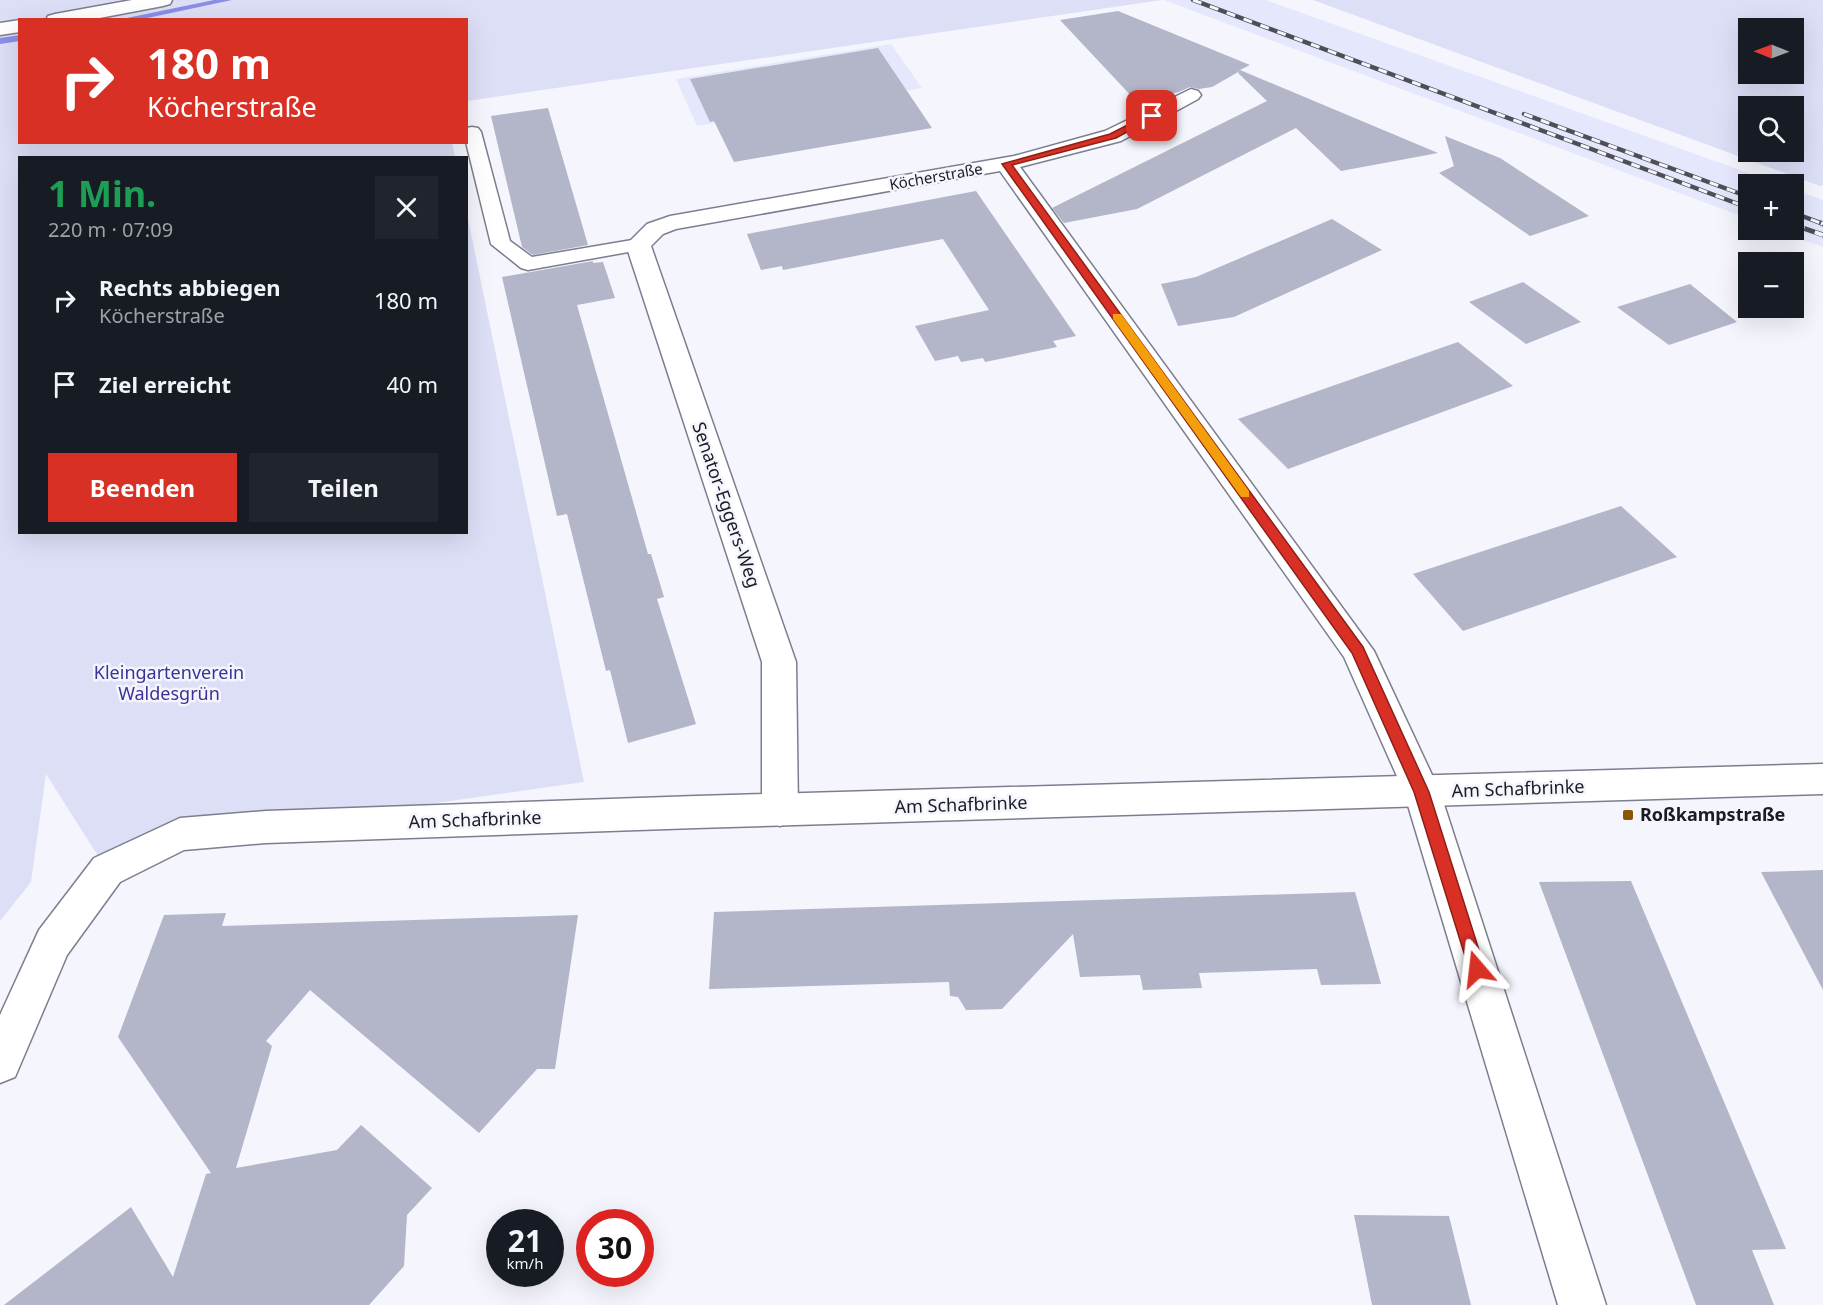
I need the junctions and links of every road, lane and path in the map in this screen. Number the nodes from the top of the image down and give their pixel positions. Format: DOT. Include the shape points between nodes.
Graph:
graph roads {
  1 [pos="163,0"];
  2 [pos="66,18"];
  3 [pos="18,26"];
  4 [pos="0,29"];
  5 [pos="1191,95"];
  6 [pos="472,132"];
  7 [pos="1006,164"];
  8 [pos="638,245"];
  9 [pos="1823,779"];
  10 [pos="1422,792"];
  11 [pos="780,810"];
  12 [pos="0,1062"];
  13 [pos="1582,1305"];
  1 -- 2 [label="street"];
  3 -- 4 [label="street"];
  5 -- 7 [label="street, Köcherstraße" via="1113,136"];
  6 -- 8 [label="lane" via="501,244 528,264"];
  7 -- 8 [label="street, Köcherstraße" via="670,224 655,228"];
  7 -- 10 [label="street" via="1358,651"];
  8 -- 11 [label="street, Senator-Eggers-Weg" via="779,662"];
  9 -- 10 [label="street, Am Schafbrinke"];
  10 -- 11 [label="street, Am Schafbrinke"];
  10 -- 13 [label="street"];
  11 -- 12 [label="street, Am Schafbrinke" via="266,827 180,834 106,870 53,944"];
}
